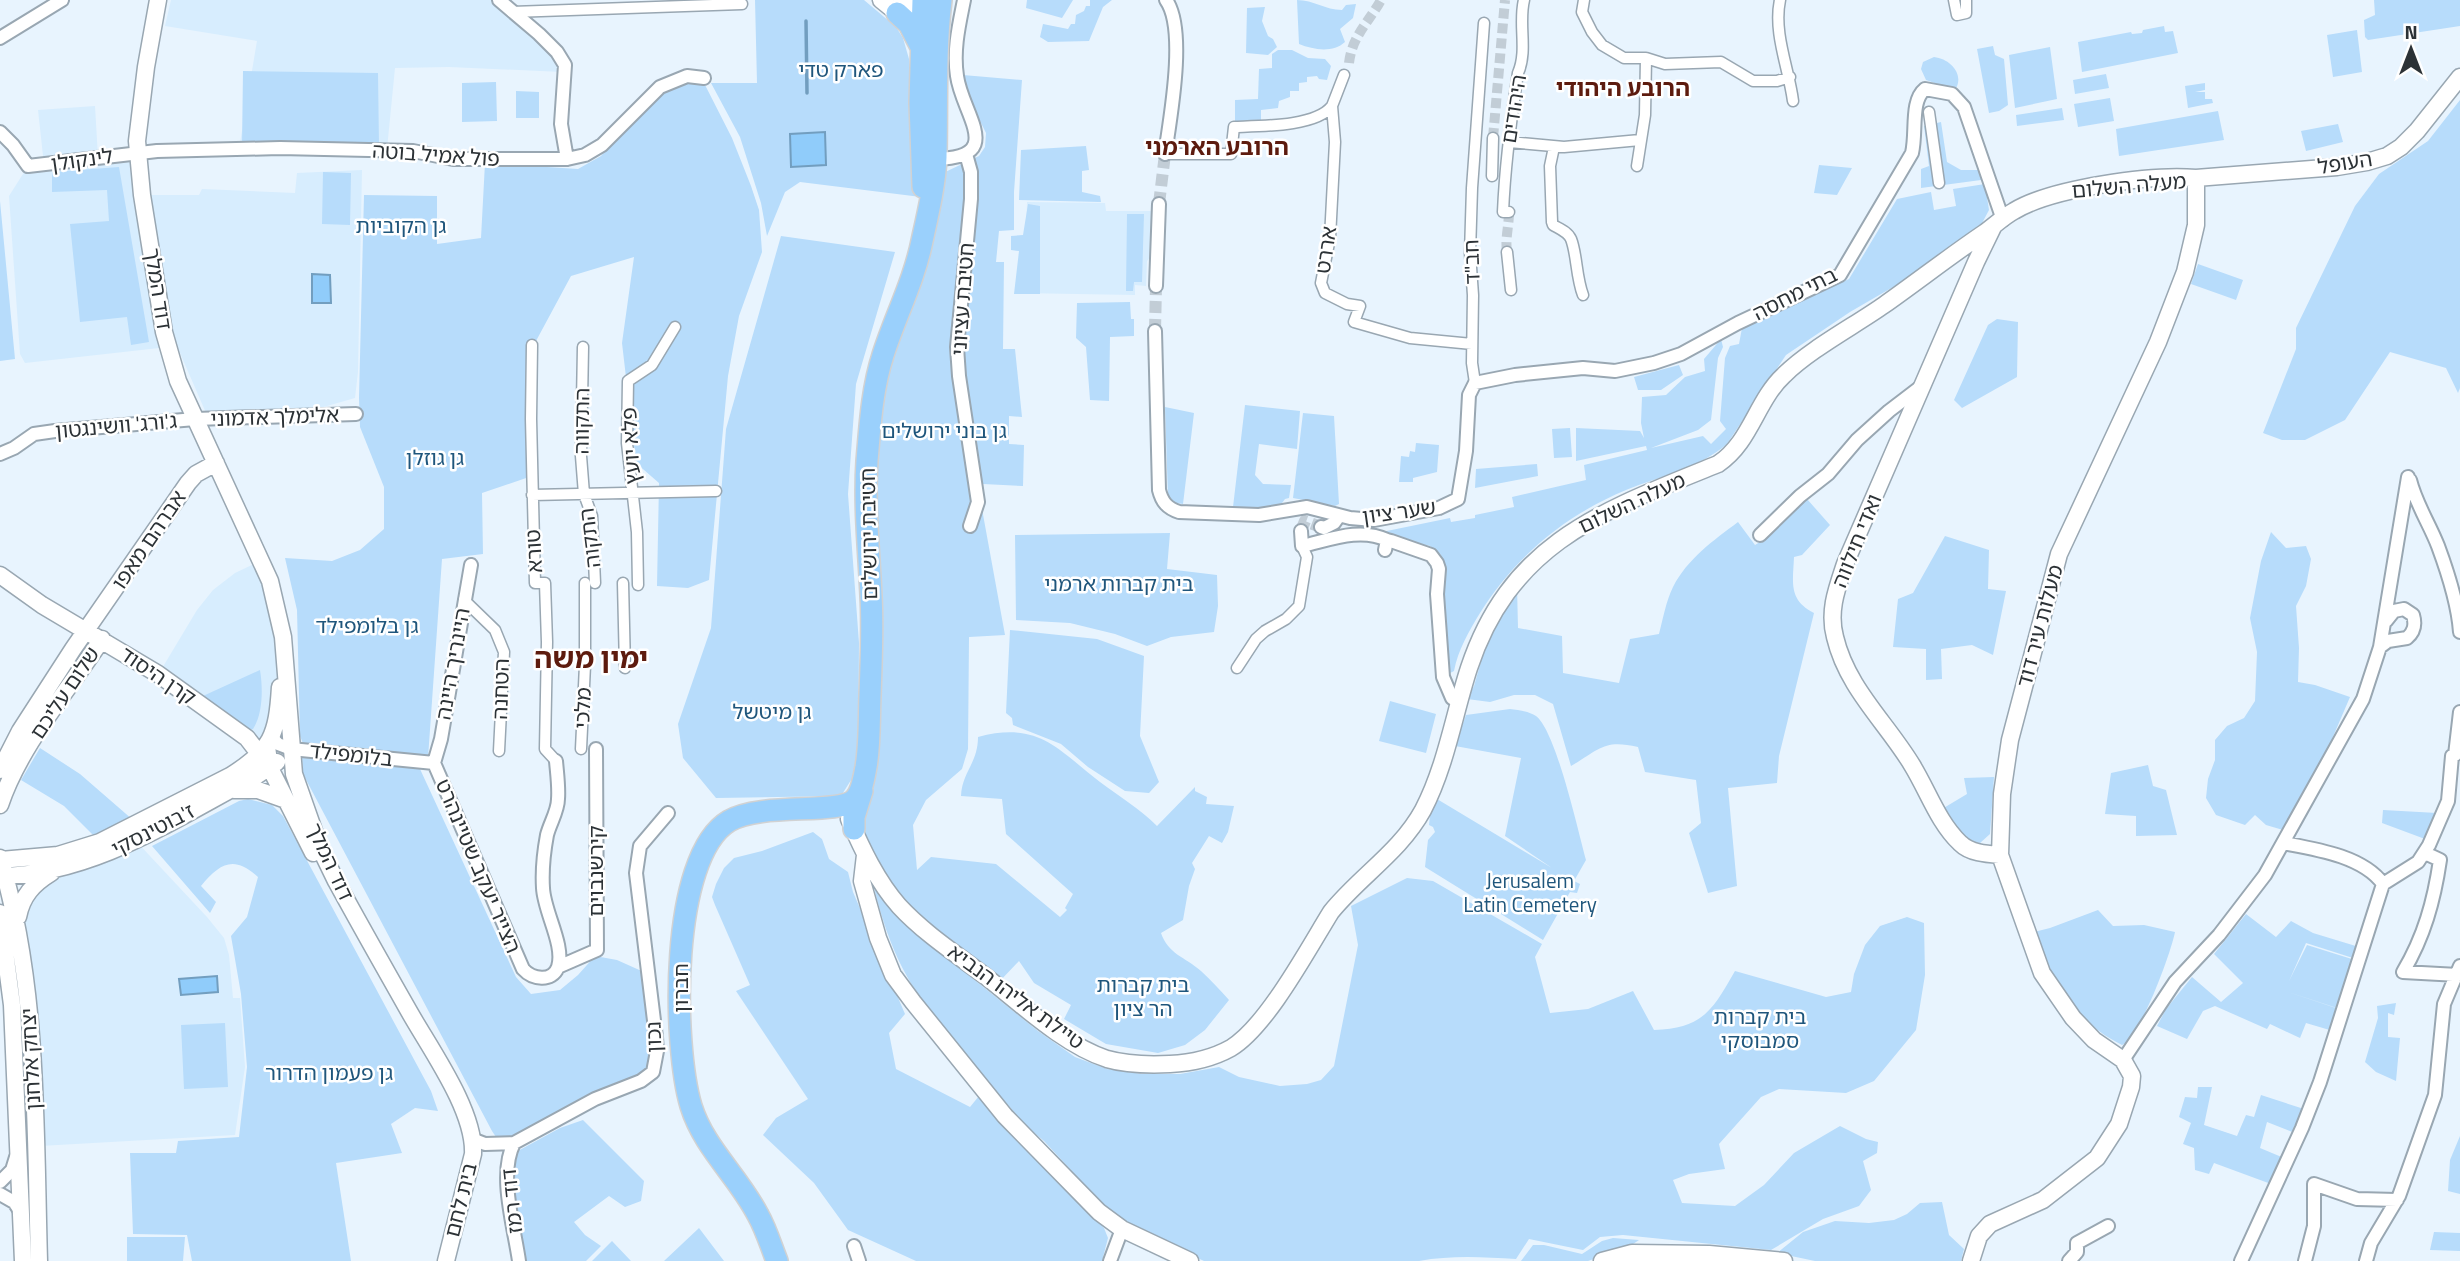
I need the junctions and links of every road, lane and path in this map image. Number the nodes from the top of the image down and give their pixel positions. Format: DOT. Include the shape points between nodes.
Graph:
graph roads {
  1 [pos="158,0"];
  2 [pos="499,0"];
  3 [pos="964,0"];
  4 [pos="1166,0"];
  5 [pos="1524,0"];
  6 [pos="1584,0"];
  7 [pos="1780,0"];
  8 [pos="1954,0"];
  9 [pos="1966,0"];
  10 [pos="54,2"];
  11 [pos="742,4"];
  12 [pos="893,4"];
  13 [pos="929,8"];
  14 [pos="512,12"];
  15 [pos="1484,23"];
  16 [pos="0,38"];
  17 [pos="921,49"];
  18 [pos="1646,58"];
  19 [pos="1344,75"];
  20 [pos="1790,77"];
  21 [pos="2460,77"];
  22 [pos="704,78"];
  23 [pos="1793,101"];
  24 [pos="1332,106"];
  25 [pos="1929,112"];
  26 [pos="0,132"];
  27 [pos="1493,138"];
  28 [pos="1640,140"];
  29 [pos="1509,142"];
  30 [pos="1554,147"];
  31 [pos="138,153"];
  32 [pos="966,154"];
  33 [pos="1165,155"];
  34 [pos="566,159"];
  35 [pos="928,159"];
  36 [pos="1637,166"];
  37 [pos="1492,176"];
  38 [pos="2196,178"];
  39 [pos="1939,183"];
  40 [pos="1159,204"];
  41 [pos="1509,212"];
  42 [pos="1998,223"];
  43 [pos="1507,252"];
  44 [pos="1156,286"];
  45 [pos="1511,290"];
  46 [pos="1583,295"];
  47 [pos="675,327"];
  48 [pos="1155,331"];
  49 [pos="1472,344"];
  50 [pos="532,345"];
  51 [pos="583,347"];
  52 [pos="1475,383"];
  53 [pos="1923,384"];
  54 [pos="356,414"];
  55 [pos="195,419"];
  56 [pos="0,454"];
  57 [pos="216,463"];
  58 [pos="716,491"];
  59 [pos="634,493"];
  60 [pos="584,494"];
  61 [pos="532,495"];
  62 [pos="1458,499"];
  63 [pos="1339,516"];
  64 [pos="970,526"];
  65 [pos="1321,527"];
  66 [pos="1301,531"];
  67 [pos="1760,535"];
  68 [pos="1301,546"];
  69 [pos="262,560"];
  70 [pos="0,564"];
  71 [pos="471,565"];
  72 [pos="0,575"];
  73 [pos="590,583"];
  74 [pos="623,583"];
  75 [pos="638,585"];
  76 [pos="464,600"];
  77 [pos="2385,622"];
  78 [pos="89,627"];
  79 [pos="2460,632"];
  80 [pos="102,639"];
  81 [pos="2380,648"];
  82 [pos="625,668"];
  83 [pos="1237,668"];
  84 [pos="1458,702"];
  85 [pos="2460,712"];
  86 [pos="266,746"];
  87 [pos="291,749"];
  88 [pos="581,749"];
  89 [pos="596,749"];
  90 [pos="499,751"];
  91 [pos="556,761"];
  92 [pos="434,763"];
  93 [pos="270,768"];
  94 [pos="0,770"];
  95 [pos="862,784"];
  96 [pos="226,792"];
  97 [pos="285,800"];
  98 [pos="0,805"];
  99 [pos="844,806"];
  100 [pos="668,813"];
  101 [pos="854,829"];
  102 [pos="2283,843"];
  103 [pos="2425,853"];
  104 [pos="865,855"];
  105 [pos="2000,855"];
  106 [pos="0,859"];
  107 [pos="57,870"];
  108 [pos="1368,873"];
  109 [pos="3,876"];
  110 [pos="2383,884"];
  111 [pos="0,912"];
  112 [pos="17,920"];
  113 [pos="558,967"];
  114 [pos="2459,971"];
  115 [pos="5,974"];
  116 [pos="7,1053"];
  117 [pos="2123,1060"];
  118 [pos="468,1139"];
  119 [pos="514,1143"];
  120 [pos="19,1147"];
  121 [pos="0,1182"];
  122 [pos="0,1194"];
  123 [pos="2397,1200"];
  124 [pos="22,1214"];
  125 [pos="2108,1226"];
  126 [pos="1122,1229"];
  127 [pos="854,1246"];
  128 [pos="23,1261"];
  129 [pos="39,1261"];
  130 [pos="435,1261"];
  131 [pos="446,1261"];
  132 [pos="519,1261"];
  133 [pos="777,1261"];
  134 [pos="859,1261"];
  135 [pos="1110,1261"];
  136 [pos="1190,1261"];
  137 [pos="1602,1261"];
  138 [pos="1784,1261"];
  139 [pos="1971,1261"];
  140 [pos="2068,1261"];
  141 [pos="2241,1261"];
  142 [pos="2305,1261"];
  143 [pos="2366,1261"];
  1 -- 31 [label="street, דוד המלך" via="140,108"];
  2 -- 14 [label="street"];
  3 -- 32 [label="street" via="957,79 976,138"];
  4 -- 33 [label="street" via="1176,52"];
  5 -- 29 [label="street, היהודים" via="1521,65"];
  6 -- 18 [label="street" via="1582,12 1602,46 1624,58"];
  7 -- 20 [label="street" via="1782,55"];
  8 -- 9 [label="street" via="1956,15 1966,13"];
  10 -- 16 [label="street"];
  11 -- 14 [label="street"];
  12 -- 13 [label="street"];
  12 -- 17 [label="highway"];
  13 -- 17 [label="highway, חטיבת ירושלים"];
  13 -- 35 [label="highway, חטיבת ירושלים" via="936,67"];
  14 -- 34 [label="street" via="565,65 561,124"];
  15 -- 49 [label="street, חב\"ד" via="1472,188"];
  17 -- 35 [label="highway, חטיבת ירושלים"];
  18 -- 20 [label="street" via="1665,64 1721,62 1754,81"];
  18 -- 28 [label="street"];
  19 -- 24 [label="street, אררט"];
  20 -- 23 [label="street"];
  21 -- 38 [label="street, העופל" via="2417,131 2387,156 2337,167"];
  22 -- 34 [label="street, פול אמיל בוטה" via="687,76 660,87 602,145 586,155"];
  24 -- 33 [label="street" via="1317,116 1286,124 1234,127 1231,154"];
  24 -- 49 [label="street, אררט" via="1335,142 1330,237 1321,283 1325,293 1360,306 1354,322 1404,337"];
  25 -- 39 [label="street"];
  26 -- 31 [label="street, לינקולן" via="28,166"];
  27 -- 37 [label="street"];
  28 -- 30 [label="street"];
  28 -- 36 [label="street"];
  29 -- 30 [label="street"];
  29 -- 41 [label="street, היהודים" via="1503,212"];
  30 -- 46 [label="street" via="1552,222 1571,239"];
  31 -- 34 [label="street, פול אמיל בוטה" via="280,148 413,151 453,159"];
  31 -- 55 [label="street, דוד המלך" via="164,332 177,381"];
  32 -- 35 [label="street"];
  32 -- 64 [label="street, חטיבת עציוני" via="971,199 957,347 978,502"];
  35 -- 95 [label="highway, חטיבת ירושלים" via="925,221 915,274 883,355 872,413 866,486 871,601 869,730"];
  38 -- 42 [label="street, מעלה השלום" via="2179,185 2067,199"];
  38 -- 105 [label="street, מעלות עיר דוד" via="2196,225 2185,272 2158,342 2059,554 2010,740"];
  40 -- 44 [label="street"];
  42 -- 52 [label="street, בתי מחסה" via="1964,107 1952,94 1925,89 1914,106 1912,153 1840,275 1654,363 1615,371 1583,368"];
  42 -- 53 [label="street, ואדי חילווה"];
  42 -- 84 [label="street, מעלה השלום" via="1787,372 1730,457 1595,518 1527,567 1490,616"];
  43 -- 45 [label="street"];
  47 -- 59 [label="street, פלא יועץ" via="652,365 628,381 627,443"];
  48 -- 63 [label="street, שער ציון" via="1158,478 1165,504 1180,512 1259,515 1307,507"];
  49 -- 52 [label="street, חב\"ד"];
  50 -- 61 [label="street, טורא"];
  51 -- 60 [label="street, התקווה"];
  52 -- 62 [label="street, חב\"ד" via="1469,395"];
  53 -- 67 [label="street" via="1881,418"];
  53 -- 105 [label="street, ואדי חילווה" via="1845,564 1833,602 1835,637 1848,672 1913,766 1953,836 1967,849"];
  54 -- 55 [label="street, אלימלך אדמוני"];
  55 -- 56 [label="street, ג'ורג' וושינגטון" via="34,434"];
  55 -- 57 [label="street, דוד המלך"];
  57 -- 69 [label="street, דוד המלך"];
  57 -- 78 [label="street, אברהם מאפו" via="188,483"];
  58 -- 59 [label="street"];
  59 -- 60 [label="street"];
  59 -- 75 [label="street, פלא יועץ"];
  60 -- 61 [label="street"];
  60 -- 73 [label="street, התקוה" via="592,516"];
  61 -- 91 [label="street, טורא" via="535,583 545,583 545,749"];
  62 -- 63 [label="street, שער ציון" via="1439,509 1374,520"];
  63 -- 65 [label="street"];
  66 -- 68 [label="street"];
  68 -- 83 [label="street" via="1307,557 1299,606 1256,639"];
  68 -- 84 [label="street" via="1371,534 1386,545 1432,555 1439,569 1443,677"];
  69 -- 86 [label="street, דוד המלך" via="280,672 278,711"];
  69 -- 87 [label="street, דוד המלך" via="283,637"];
  70 -- 78 [label="street"];
  71 -- 76 [label="street, היינריך היינה"];
  72 -- 78 [label="street" via="42,604"];
  73 -- 88 [label="street, מלכי"];
  74 -- 82 [label="street"];
  76 -- 90 [label="street, הטחנה" via="495,630 504,652"];
  76 -- 92 [label="street, היינריך היינה"];
  77 -- 79 [label="street" via="2408,477 2441,556"];
  77 -- 81 [label="street"];
  77 -- 81 [label="street" via="2399,609 2410,611 2415,622 2407,638 2388,641"];
  78 -- 80 [label="street, שלום עליכם"];
  78 -- 94 [label="street, שלום עליכם" via="20,731"];
  80 -- 86 [label="street, קרן היסוד" via="247,738"];
  80 -- 98 [label="street, שלום עליכם" via="27,749"];
  81 -- 102 [label="street" via="2363,699"];
  84 -- 108 [label="street, מעלה השלום" via="1424,809 1397,848"];
  85 -- 103 [label="street" via="2448,801"];
  86 -- 87 [label="street, בלומפילד"];
  86 -- 93 [label="street, דוד המלך"];
  86 -- 106 [label="street, ז'בוטינסקי" via="230,776 100,842 58,855"];
  87 -- 92 [label="street, בלומפילד"];
  87 -- 93 [label="street, ז'בוטינסקי"];
  87 -- 118 [label="street, דוד המלך" via="295,774 327,865 448,1079 466,1117"];
  89 -- 113 [label="street, קירשנבוים" via="597,950"];
  91 -- 113 [label="street, הצייר יעקב שטיינהרט" via="558,800 547,835 543,887 560,955"];
  92 -- 113 [label="street, הצייר יעקב שטיינהרט" via="523,969 545,978"];
  93 -- 96 [label="street, ז'בוטינסקי"];
  93 -- 97 [label="street, דוד המלך"];
  95 -- 99 [label="highway, חטיבת ירושלים" via="855,799"];
  95 -- 101 [label="highway"];
  96 -- 97 [label="street" via="255,789"];
  96 -- 107 [label="street, ז'בוטינסקי" via="110,853"];
  97 -- 118 [label="street, דוד המלך"];
  99 -- 101 [label="street"];
  99 -- 133 [label="highway, חברון" via="764,809 726,822 704,848 688,900 680,993 686,1087 703,1136 758,1214"];
  100 -- 119 [label="street, נכון" via="640,846 636,873 656,1037 653,1072"];
  101 -- 104 [label="street"];
  102 -- 110 [label="street" via="2341,856 2378,876"];
  102 -- 117 [label="street" via="2265,875 2175,982"];
  103 -- 110 [label="street"];
  103 -- 114 [label="street" via="2440,860 2434,898 2419,946 2403,972"];
  104 -- 108 [label="street, טיילת אליהו הנביא" via="898,904 920,926 1051,1027 1092,1053 1143,1065 1206,1058 1244,1038 1264,1017 1331,912"];
  104 -- 126 [label="street" via="862,881 874,926 902,989 1018,1130 1099,1212"];
  105 -- 117 [label="street, מעלות עיר דוד" via="2036,959 2052,990 2094,1040"];
  106 -- 109 [label="street, יצחק אלחנן"];
  107 -- 109 [label="street, ז'בוטינסקי"];
  107 -- 112 [label="street" via="32,887"];
  109 -- 112 [label="street, יצחק אלחנן"];
  110 -- 141 [label="street" via="2302,1128"];
  111 -- 115 [label="street, יצחק אלחנן"];
  112 -- 129 [label="street, יצחק אלחנן" via="28,1002"];
  114 -- 123 [label="street" via="2444,1004 2435,1095"];
  115 -- 116 [label="street, יצחק אלחנן"];
  116 -- 120 [label="street, יצחק אלחנן"];
  117 -- 139 [label="street" via="2132,1076 2128,1101 2097,1158 2043,1200 1990,1224 1976,1242"];
  118 -- 119 [label="street" via="485,1144"];
  118 -- 130 [label="street, בית לחם"];
  118 -- 131 [label="street, בית לחם" via="471,1160"];
  119 -- 132 [label="street, דוד רמז" via="506,1171"];
  120 -- 121 [label="street" via="12,1170"];
  120 -- 124 [label="street, יצחק אלחנן"];
  122 -- 124 [label="street"];
  123 -- 142 [label="street" via="2357,1199 2314,1184 2314,1226"];
  123 -- 143 [label="street" via="2371,1243"];
  124 -- 128 [label="street, יצחק אלחנן"];
  125 -- 140 [label="street" via="2077,1242 2077,1252"];
  126 -- 135 [label="street"];
  126 -- 136 [label="street"];
  127 -- 134 [label="street"];
  137 -- 138 [label="street" via="1632,1252"];
}
